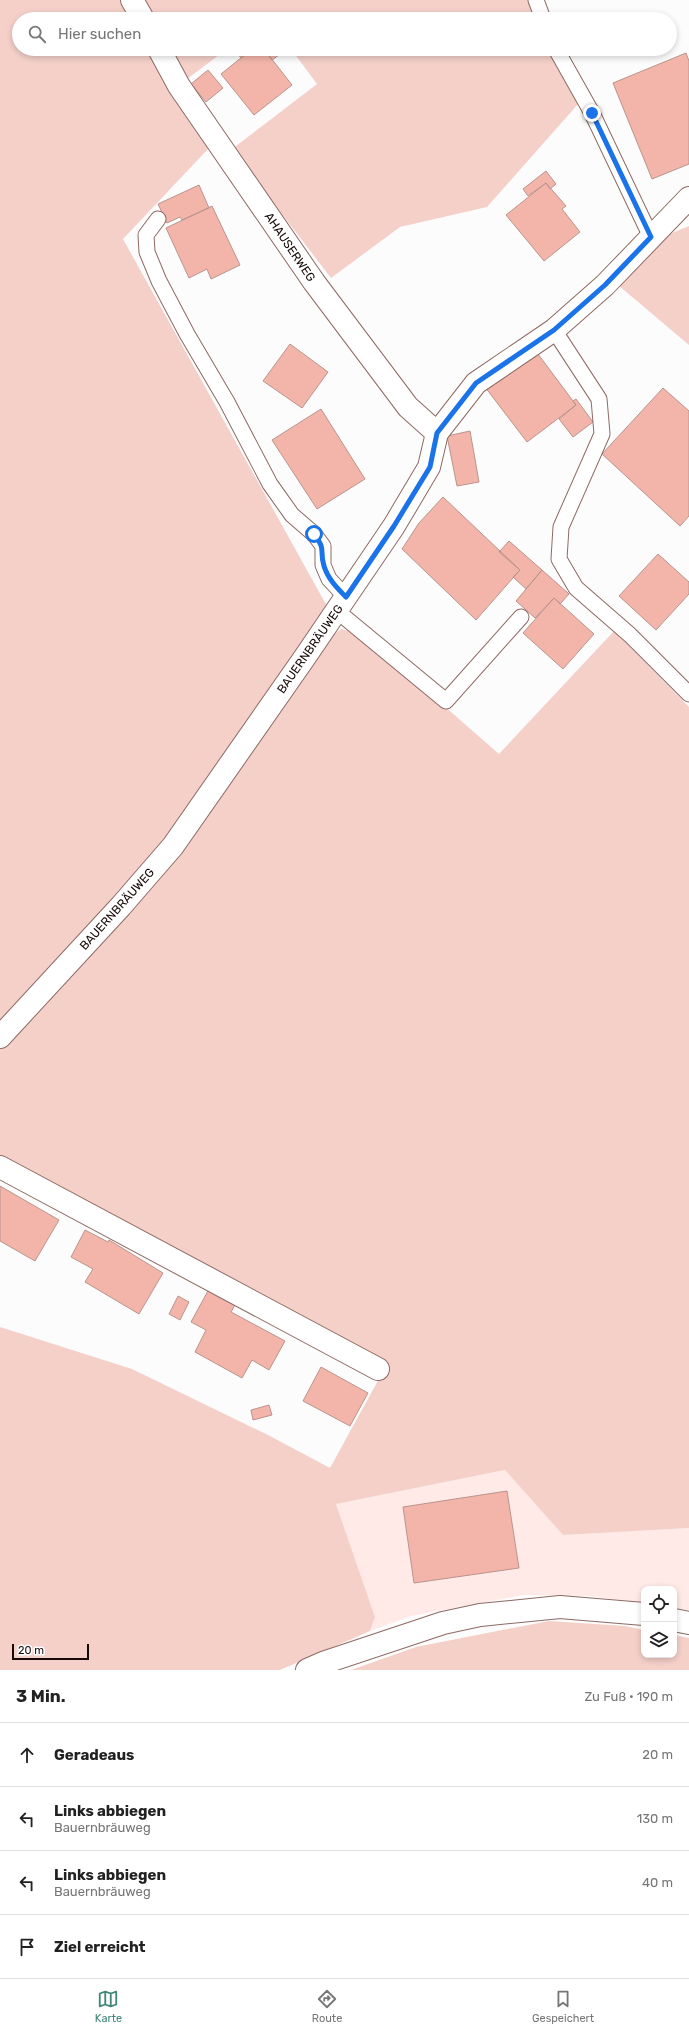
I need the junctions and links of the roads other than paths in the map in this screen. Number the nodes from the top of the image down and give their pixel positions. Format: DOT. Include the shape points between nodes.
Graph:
graph roads {
  1 [pos="132,0"];
  2 [pos="536,0"];
  3 [pos="139,12"];
  4 [pos="540,12"];
  5 [pos="163,56"];
  6 [pos="560,56"];
  7 [pos="689,198"];
  8 [pos="158,219"];
  9 [pos="651,237"];
  10 [pos="554,330"];
  11 [pos="437,433"];
  12 [pos="341,604"];
  13 [pos="521,616"];
  14 [pos="689,694"];
  15 [pos="0,1037"];
  16 [pos="0,1167"];
  17 [pos="378,1369"];
  18 [pos="641,1614"];
  19 [pos="677,1621"];
  20 [pos="689,1623"];
  21 [pos="307,1670"];
  1 -- 3 [label="street"];
  2 -- 4 [label="lane"];
  5 -- 11 [label="street, AHAUSERWEG" via="179,86 314,282 408,407"];
  6 -- 9 [label="lane" via="592,113"];
  7 -- 9 [label="street, BAUERNBRÄUWEG"];
  8 -- 12 [label="lane" via="146,236 147,252 159,281 270,484 292,515 314,534 323,546 323,565"];
  9 -- 10 [label="street, BAUERNBRÄUWEG" via="605,285"];
  10 -- 11 [label="street, BAUERNBRÄUWEG" via="476,383"];
  10 -- 14 [label="lane" via="599,399 602,434 561,527 560,559 576,588 630,635"];
  11 -- 12 [label="street, BAUERNBRÄUWEG" via="430,467"];
  12 -- 13 [label="lane" via="446,701"];
  12 -- 15 [label="street, BAUERNBRÄUWEG" via="173,846"];
  16 -- 17 [label="street"];
  18 -- 21 [label="street" via="560,1607 480,1615 443,1623"];
  19 -- 20 [label="street"];
}
